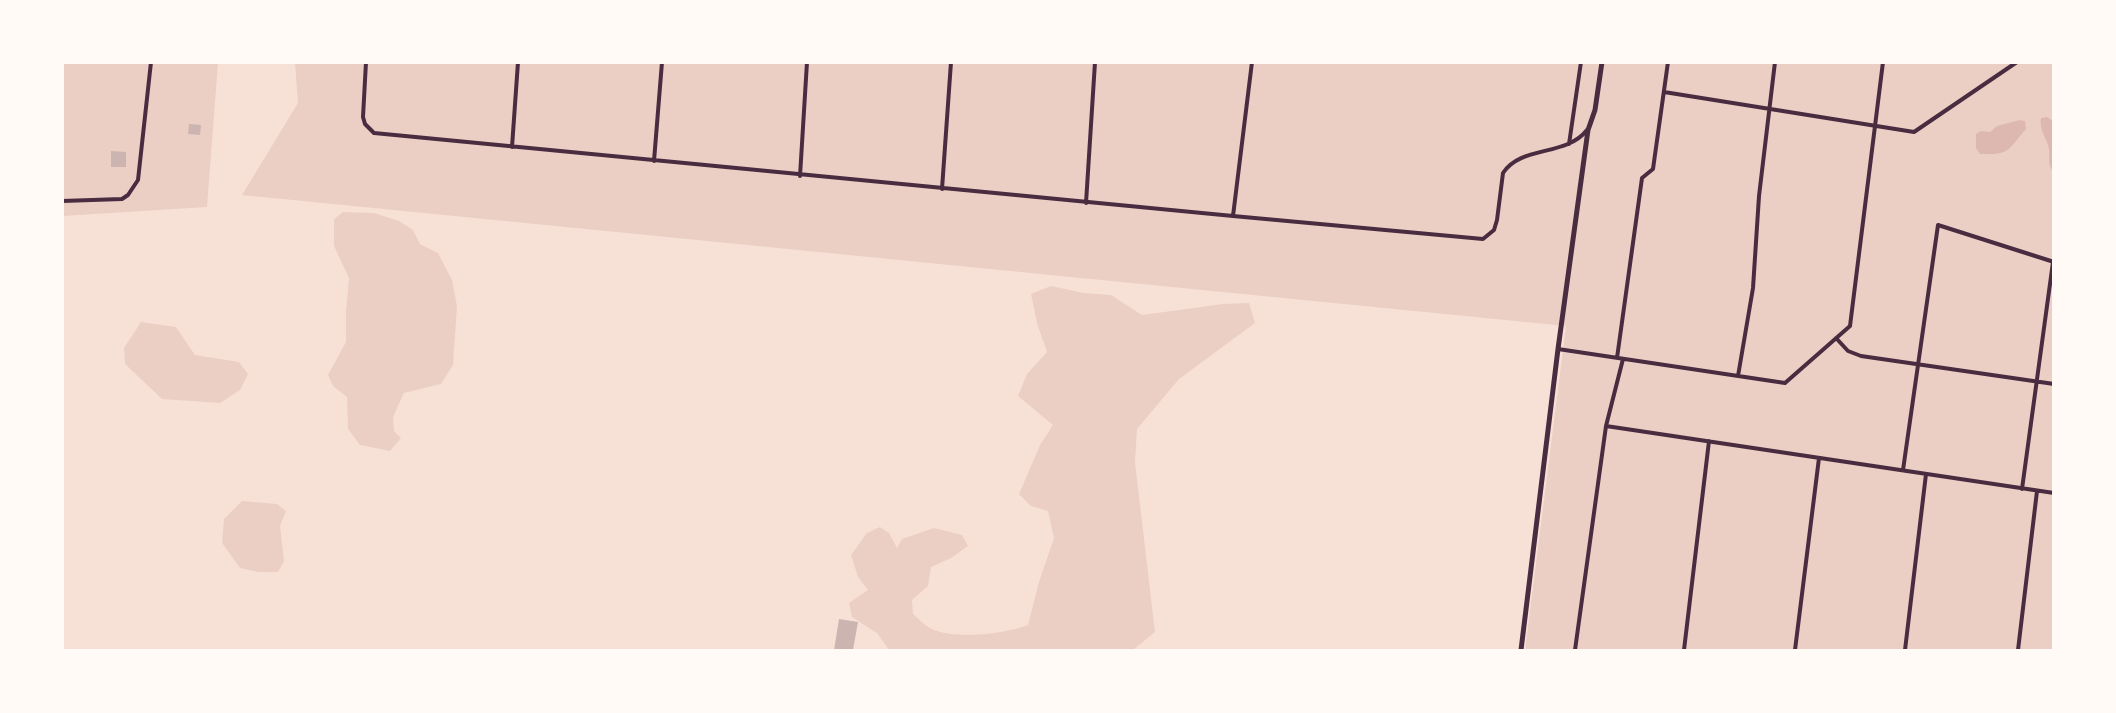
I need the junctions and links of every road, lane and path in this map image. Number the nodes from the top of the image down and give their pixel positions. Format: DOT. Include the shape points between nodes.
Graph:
graph roads {
  1 [pos="151,62"];
  2 [pos="366,62"];
  3 [pos="518,62"];
  4 [pos="662,62"];
  5 [pos="807,62"];
  6 [pos="951,62"];
  7 [pos="1095,62"];
  8 [pos="1252,62"];
  9 [pos="1581,62"];
  10 [pos="1602,62"];
  11 [pos="1668,62"];
  12 [pos="1775,62"];
  13 [pos="1882,62"];
  14 [pos="2017,62"];
  15 [pos="1664,92"];
  16 [pos="1770,109"];
  17 [pos="1875,126"];
  18 [pos="1588,130"];
  19 [pos="1569,144"];
  20 [pos="512,147"];
  21 [pos="654,161"];
  22 [pos="800,176"];
  23 [pos="942,189"];
  24 [pos="62,202"];
  25 [pos="1086,202"];
  26 [pos="1233,216"];
  27 [pos="2053,262"];
  28 [pos="1836,338"];
  29 [pos="1558,349"];
  30 [pos="1617,358"];
  31 [pos="1623,359"];
  32 [pos="1917,364"];
  33 [pos="1738,376"];
  34 [pos="2037,382"];
  35 [pos="2054,384"];
  36 [pos="1606,426"];
  37 [pos="1709,441"];
  38 [pos="1820,458"];
  39 [pos="1903,470"];
  40 [pos="1926,474"];
  41 [pos="2022,488"];
  42 [pos="2037,491"];
  43 [pos="2054,493"];
  44 [pos="1521,650"];
  45 [pos="1575,650"];
  46 [pos="1684,650"];
  47 [pos="1795,650"];
  48 [pos="1905,650"];
  49 [pos="2018,650"];
  1 -- 24 [label="lane" via="138,180 133,189 122,199"];
  2 -- 20 [label="lane" via="363,116 365,124 374,133"];
  3 -- 20 [label="lane"];
  4 -- 21 [label="lane"];
  5 -- 22 [label="lane"];
  6 -- 23 [label="lane"];
  7 -- 25 [label="lane"];
  8 -- 26 [label="lane"];
  9 -- 19 [label="lane"];
  10 -- 18 [label="street" via="1595,110"];
  11 -- 15 [label="lane"];
  12 -- 16 [label="lane"];
  13 -- 17 [label="lane"];
  14 -- 17 [label="lane" via="1914,132"];
  15 -- 16 [label="lane"];
  15 -- 30 [label="lane" via="1653,168 1642,178"];
  16 -- 17 [label="lane"];
  16 -- 33 [label="lane" via="1759,196 1753,288"];
  17 -- 28 [label="lane" via="1850,326"];
  18 -- 19 [label="lane"];
  18 -- 29 [label="street"];
  19 -- 26 [label="lane" via="1508,166 1503,173 1494,230 1483,239"];
  20 -- 21 [label="lane"];
  21 -- 22 [label="lane"];
  22 -- 23 [label="lane"];
  23 -- 25 [label="lane"];
  25 -- 26 [label="lane"];
  27 -- 32 [label="lane" via="1938,225"];
  27 -- 34 [label="lane"];
  28 -- 32 [label="lane" via="1848,351 1861,356"];
  28 -- 33 [label="lane" via="1785,382"];
  29 -- 30 [label="lane"];
  29 -- 44 [label="street"];
  30 -- 31 [label="lane"];
  31 -- 33 [label="lane"];
  31 -- 36 [label="lane"];
  32 -- 34 [label="lane"];
  32 -- 39 [label="lane"];
  34 -- 35 [label="lane"];
  34 -- 41 [label="lane"];
  36 -- 37 [label="lane"];
  36 -- 45 [label="lane"];
  37 -- 38 [label="lane"];
  37 -- 46 [label="lane"];
  38 -- 39 [label="lane"];
  38 -- 47 [label="lane"];
  39 -- 40 [label="lane"];
  40 -- 41 [label="lane"];
  40 -- 48 [label="lane"];
  41 -- 42 [label="lane"];
  42 -- 43 [label="lane"];
  42 -- 49 [label="lane"];
}
